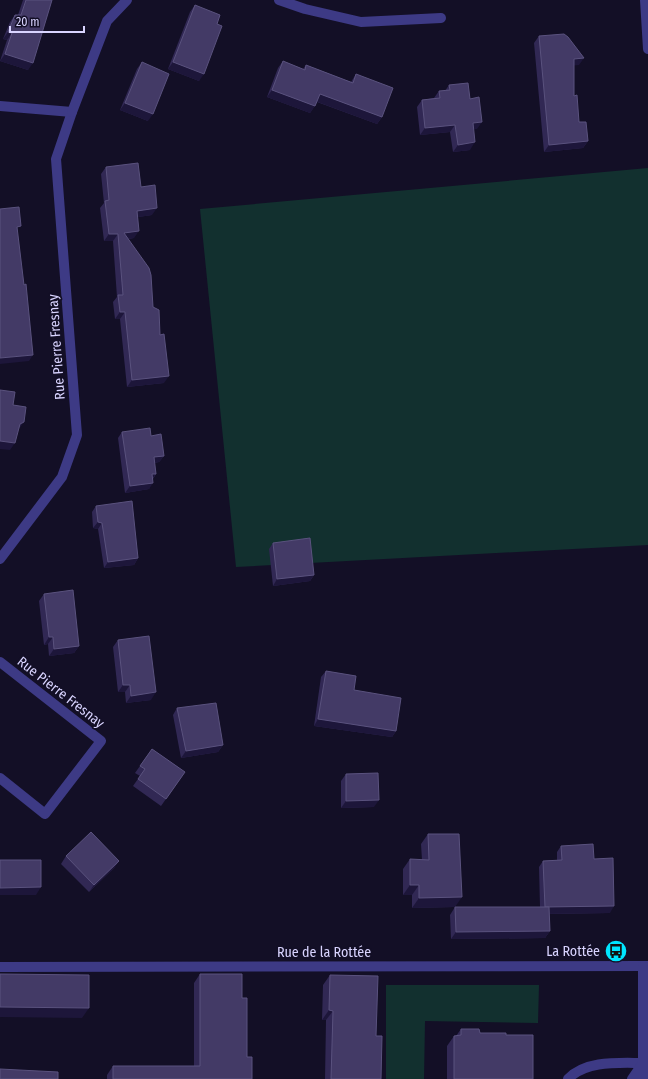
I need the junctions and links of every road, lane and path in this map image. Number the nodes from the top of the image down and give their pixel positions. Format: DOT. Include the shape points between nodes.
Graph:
graph roads {
  1 [pos="127,0"];
  2 [pos="279,0"];
  3 [pos="645,0"];
  4 [pos="441,18"];
  5 [pos="648,49"];
  6 [pos="0,106"];
  7 [pos="72,112"];
  8 [pos="0,559"];
  9 [pos="0,662"];
  10 [pos="0,778"];
  11 [pos="646,966"];
  12 [pos="0,967"];
  13 [pos="643,1063"];
  14 [pos="568,1079"];
  15 [pos="632,1079"];
  16 [pos="643,1079"];
  1 -- 7 [label="street, Rue Pierre Fresnay" via="107,21"];
  2 -- 4 [label="street" via="361,22"];
  3 -- 5 [label="street"];
  6 -- 7 [label="street"];
  7 -- 8 [label="street, Rue Pierre Fresnay" via="56,159 77,435 62,478"];
  9 -- 10 [label="street, Rue Pierre Fresnay" via="101,741 45,814"];
  11 -- 12 [label="street, Rue de la Rottée"];
  11 -- 13 [label="street"];
  13 -- 14 [label="street" via="599,1064 574,1073"];
  13 -- 15 [label="street"];
  13 -- 16 [label="street"];
}
